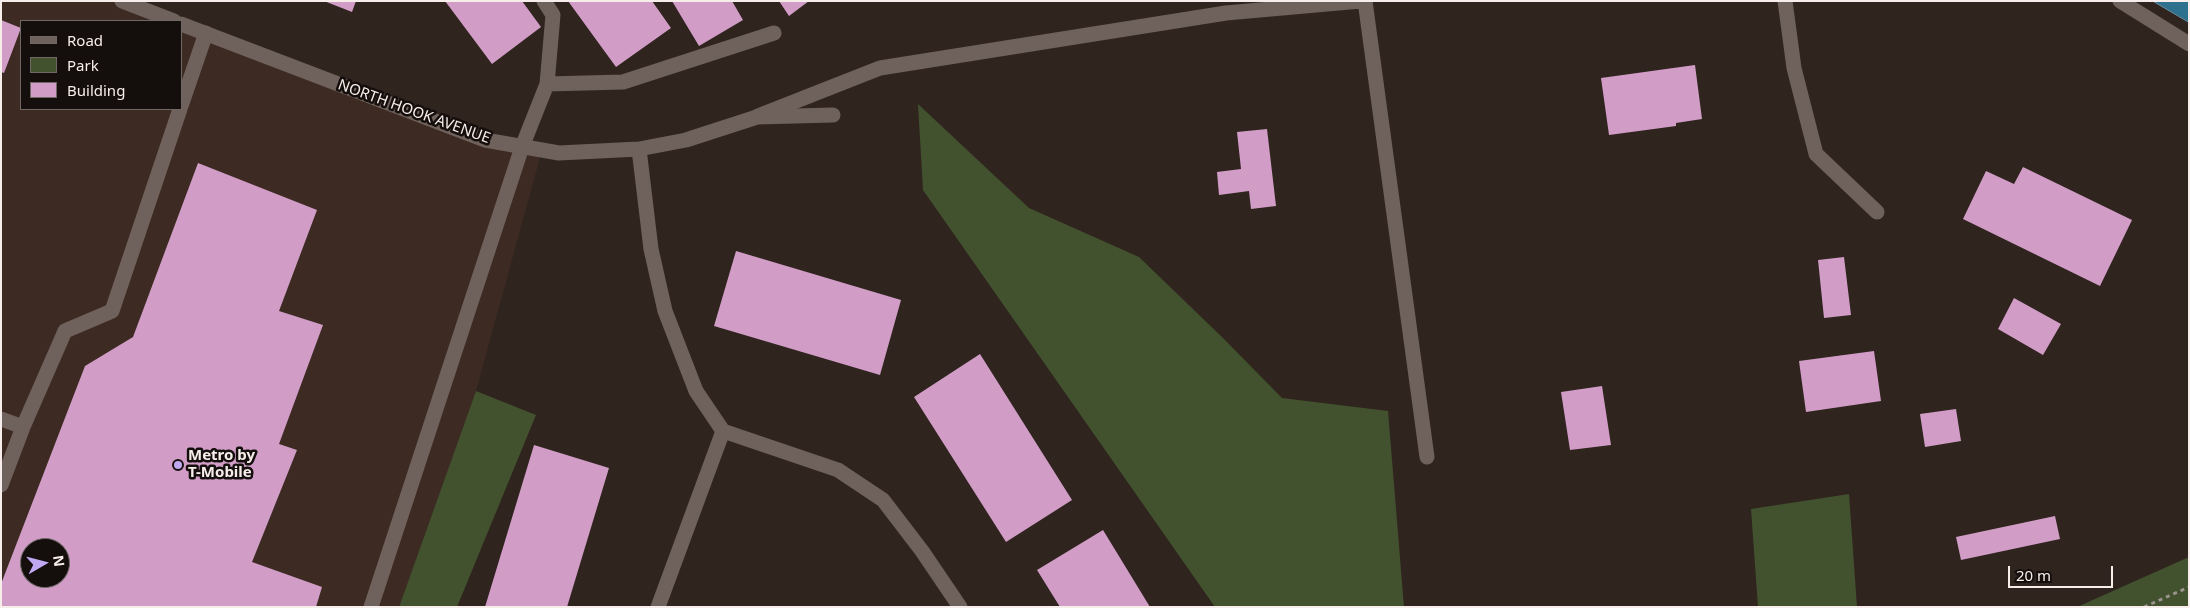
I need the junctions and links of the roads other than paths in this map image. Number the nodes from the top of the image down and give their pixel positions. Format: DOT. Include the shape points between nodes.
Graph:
graph roads {
  1 [pos="122,1"];
  2 [pos="544,1"];
  3 [pos="1361,1"];
  4 [pos="1365,1"];
  5 [pos="1785,1"];
  6 [pos="2120,1"];
  7 [pos="171,20"];
  8 [pos="182,24"];
  9 [pos="206,33"];
  10 [pos="774,33"];
  11 [pos="2189,44"];
  12 [pos="546,84"];
  13 [pos="182,105"];
  14 [pos="180,110"];
  15 [pos="833,116"];
  16 [pos="757,117"];
  17 [pos="522,147"];
  18 [pos="639,149"];
  19 [pos="1877,212"];
  20 [pos="1,419"];
  21 [pos="24,427"];
  22 [pos="723,431"];
  23 [pos="1427,457"];
  24 [pos="1,485"];
  25 [pos="371,607"];
  26 [pos="658,607"];
  27 [pos="960,607"];
  1 -- 7 [label="street"];
  2 -- 12 [label="street" via="553,15"];
  3 -- 16 [label="street" via="1226,14 880,68"];
  4 -- 23 [label="street"];
  5 -- 19 [label="street" via="1794,68 1816,154"];
  6 -- 11 [label="street"];
  8 -- 9 [label="street, NORTH HOOK AVENUE"];
  9 -- 13 [label="street"];
  9 -- 17 [label="street, NORTH HOOK AVENUE" via="485,140"];
  10 -- 12 [label="street" via="624,82"];
  12 -- 17 [label="street"];
  14 -- 21 [label="street" via="112,312 65,331"];
  15 -- 16 [label="street, NORTH HOOK AVENUE"];
  16 -- 18 [label="street, NORTH HOOK AVENUE" via="686,140"];
  17 -- 18 [label="street, NORTH HOOK AVENUE" via="559,154"];
  17 -- 25 [label="street"];
  18 -- 22 [label="street" via="651,249 665,311 696,392"];
  20 -- 21 [label="street"];
  21 -- 24 [label="street"];
  22 -- 26 [label="street"];
  22 -- 27 [label="street" via="838,470 883,500"];
}
